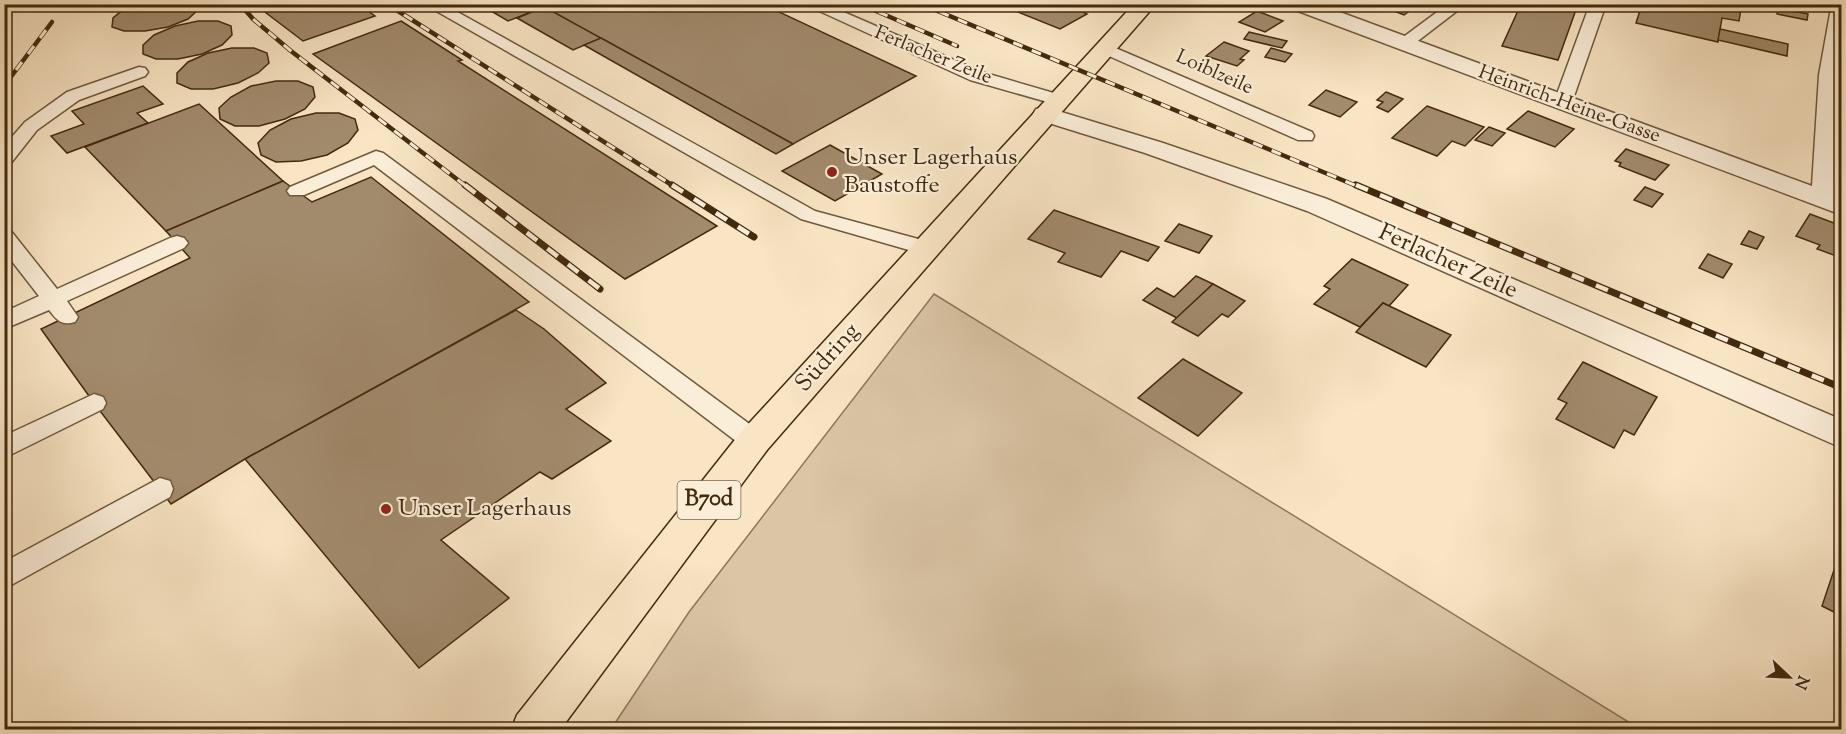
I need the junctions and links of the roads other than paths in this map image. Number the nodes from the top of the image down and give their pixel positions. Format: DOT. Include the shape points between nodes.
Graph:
graph roads {
  1 [pos="431,4"];
  2 [pos="811,4"];
  3 [pos="1146,4"];
  4 [pos="1297,4"];
  5 [pos="1460,4"];
  6 [pos="1598,4"];
  7 [pos="1842,8"];
  8 [pos="1404,45"];
  9 [pos="1106,49"];
  10 [pos="139,72"];
  11 [pos="1563,102"];
  12 [pos="1052,107"];
  13 [pos="1305,136"];
  14 [pos="4,159"];
  15 [pos="297,191"];
  16 [pos="1833,204"];
  17 [pos="4,236"];
  18 [pos="177,243"];
  19 [pos="926,248"];
  20 [pos="60,308"];
  21 [pos="4,321"];
  22 [pos="94,403"];
  23 [pos="1842,435"];
  24 [pos="754,441"];
  25 [pos="4,448"];
  26 [pos="160,489"];
  27 [pos="4,577"];
  28 [pos="533,729"];
  1 -- 19 [label="lane" via="808,216"];
  2 -- 12 [label="lane, Ferlacher Zeile"];
  3 -- 9 [label="main road, Südring / B70d"];
  4 -- 8 [label="street, Heinrich-Heine-Gasse"];
  5 -- 8 [label="lane"];
  6 -- 11 [label="lane"];
  7 -- 16 [label="street" via="1831,75"];
  8 -- 11 [label="street, Heinrich-Heine-Gasse"];
  9 -- 12 [label="main road, Südring / B70d"];
  9 -- 13 [label="lane, Loiblzeile"];
  10 -- 14 [label="lane" via="73,96 31,126"];
  11 -- 16 [label="street, Heinrich-Heine-Gasse"];
  12 -- 19 [label="main road, Südring / B70d"];
  12 -- 23 [label="street, Ferlacher Zeile" via="1154,148 1317,205"];
  15 -- 24 [label="lane" via="376,157"];
  17 -- 20 [label="lane"];
  18 -- 20 [label="lane"];
  19 -- 24 [label="main road, Südring / B70d"];
  20 -- 21 [label="lane"];
  22 -- 25 [label="lane"];
  24 -- 28 [label="main road, Südring / B70d"];
  26 -- 27 [label="lane"];
}
